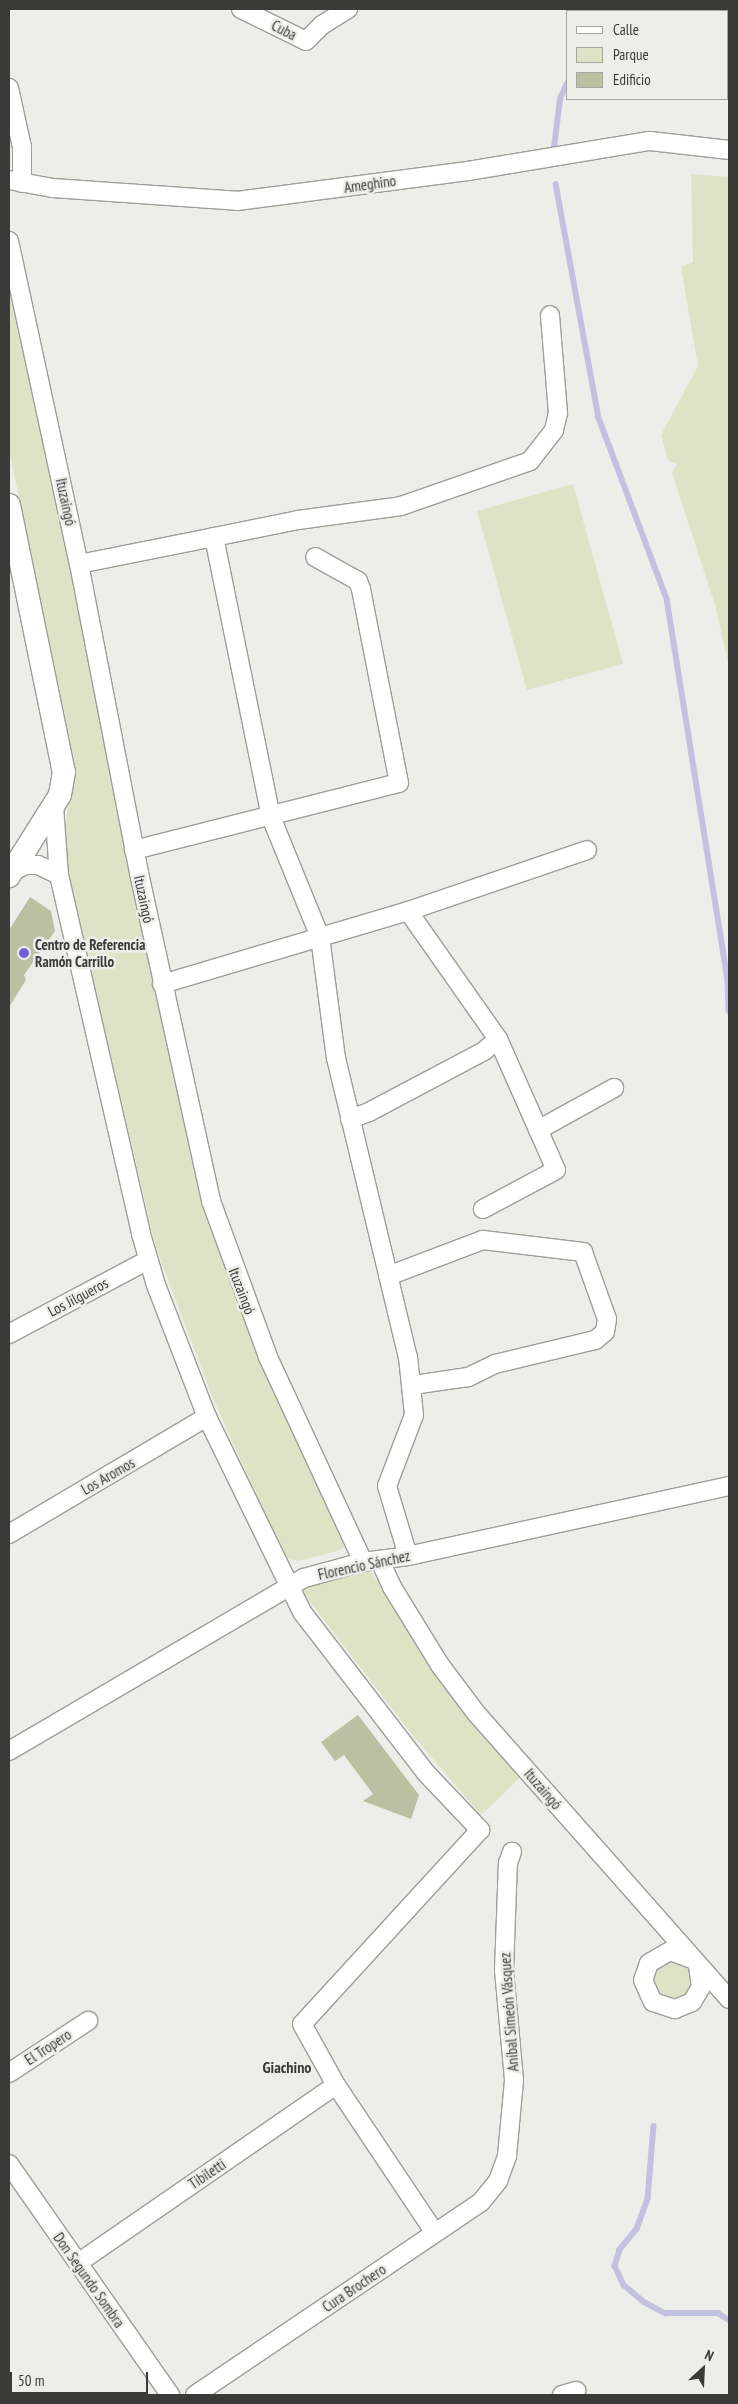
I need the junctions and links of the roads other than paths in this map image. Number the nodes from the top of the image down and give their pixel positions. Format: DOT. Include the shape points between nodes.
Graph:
graph roads {
  1 [pos="240,9"];
  2 [pos="348,9"];
  3 [pos="9,88"];
  4 [pos="729,150"];
  5 [pos="15,182"];
  6 [pos="9,241"];
  7 [pos="550,315"];
  8 [pos="9,505"];
  9 [pos="214,537"];
  10 [pos="314,557"];
  11 [pos="79,564"];
  12 [pos="54,806"];
  13 [pos="271,817"];
  14 [pos="134,850"];
  15 [pos="587,850"];
  16 [pos="10,874"];
  17 [pos="59,875"];
  18 [pos="408,911"];
  19 [pos="320,937"];
  20 [pos="162,984"];
  21 [pos="498,1039"];
  22 [pos="614,1088"];
  23 [pos="350,1119"];
  24 [pos="538,1130"];
  25 [pos="483,1209"];
  26 [pos="148,1260"];
  27 [pos="388,1276"];
  28 [pos="9,1334"];
  29 [pos="413,1385"];
  30 [pos="207,1417"];
  31 [pos="728,1486"];
  32 [pos="9,1534"];
  33 [pos="408,1556"];
  34 [pos="372,1562"];
  35 [pos="288,1586"];
  36 [pos="9,1751"];
  37 [pos="512,1852"];
  38 [pos="661,1922"];
  39 [pos="658,1955"];
  40 [pos="695,1962"];
  41 [pos="728,1996"];
  42 [pos="696,1998"];
  43 [pos="88,2021"];
  44 [pos="9,2073"];
  45 [pos="336,2085"];
  46 [pos="9,2164"];
  47 [pos="503,2172"];
  48 [pos="435,2233"];
  49 [pos="78,2263"];
  50 [pos="170,2395"];
  51 [pos="195,2395"];
  1 -- 2 [label="street, Cuba" via="306,41 322,25"];
  3 -- 5 [label="street" via="22,147"];
  4 -- 5 [label="street, Ameghino" via="650,141 468,171 237,201"];
  6 -- 11 [label="street, Ituzaingó"];
  7 -- 9 [label="street" via="558,413 554,430 530,461 401,506 298,520"];
  8 -- 12 [label="street" via="64,760 63,786"];
  9 -- 11 [label="street"];
  9 -- 13 [label="street"];
  10 -- 13 [label="street" via="358,581 400,783"];
  11 -- 14 [label="street, Ituzaingó"];
  12 -- 16 [label="street"];
  12 -- 17 [label="street"];
  13 -- 14 [label="street"];
  13 -- 19 [label="street"];
  14 -- 20 [label="street, Ituzaingó"];
  15 -- 18 [label="street"];
  16 -- 17 [label="street" via="26,865 38,865"];
  17 -- 26 [label="street"];
  18 -- 19 [label="street"];
  18 -- 21 [label="street"];
  19 -- 20 [label="street"];
  19 -- 23 [label="street" via="336,1058"];
  20 -- 34 [label="street, Ituzaingó" via="198,1153 227,1250 268,1357"];
  21 -- 23 [label="street" via="484,1051"];
  21 -- 24 [label="street"];
  22 -- 24 [label="street"];
  23 -- 27 [label="street"];
  24 -- 25 [label="street" via="556,1170"];
  26 -- 28 [label="street, Los Jilgueros"];
  26 -- 30 [label="street"];
  27 -- 29 [label="street"];
  27 -- 29 [label="street" via="483,1240 583,1252 607,1319 605,1332 595,1340 494,1364 468,1377"];
  29 -- 33 [label="street" via="412,1426 387,1486"];
  30 -- 32 [label="street, Los Aromos"];
  30 -- 35 [label="street"];
  31 -- 33 [label="street, Florencio Sánchez"];
  33 -- 34 [label="street, Florencio Sánchez"];
  34 -- 35 [label="street, Florencio Sánchez" via="304,1578"];
  34 -- 38 [label="street, Ituzaingó" via="392,1587 456,1688"];
  35 -- 36 [label="street, Florencio Sánchez"];
  35 -- 45 [label="street" via="316,1632 426,1773 480,1830 304,2019 303,2030"];
  37 -- 47 [label="street, Aníbal Simeón Vásquez" via="508,1863 504,1970 514,2080"];
  38 -- 39 [label="street" via="664,1939"];
  38 -- 40 [label="street, Ituzaingó"];
  39 -- 40 [label="street" via="676,1952"];
  39 -- 42 [label="street" via="649,1963 643,1980 653,2002 676,2009"];
  40 -- 41 [label="street, Ituzaingó"];
  40 -- 42 [label="street" via="702,1981"];
  41 -- 42 [label="street"];
  43 -- 44 [label="street, El Tropero"];
  45 -- 48 [label="street"];
  45 -- 49 [label="street, Tibiletti"];
  46 -- 49 [label="street, Don Segundo Sombra"];
  47 -- 48 [label="street, Cura Brochero" via="491,2193"];
  48 -- 51 [label="street, Cura Brochero"];
  49 -- 50 [label="street, Don Segundo Sombra"];
}
